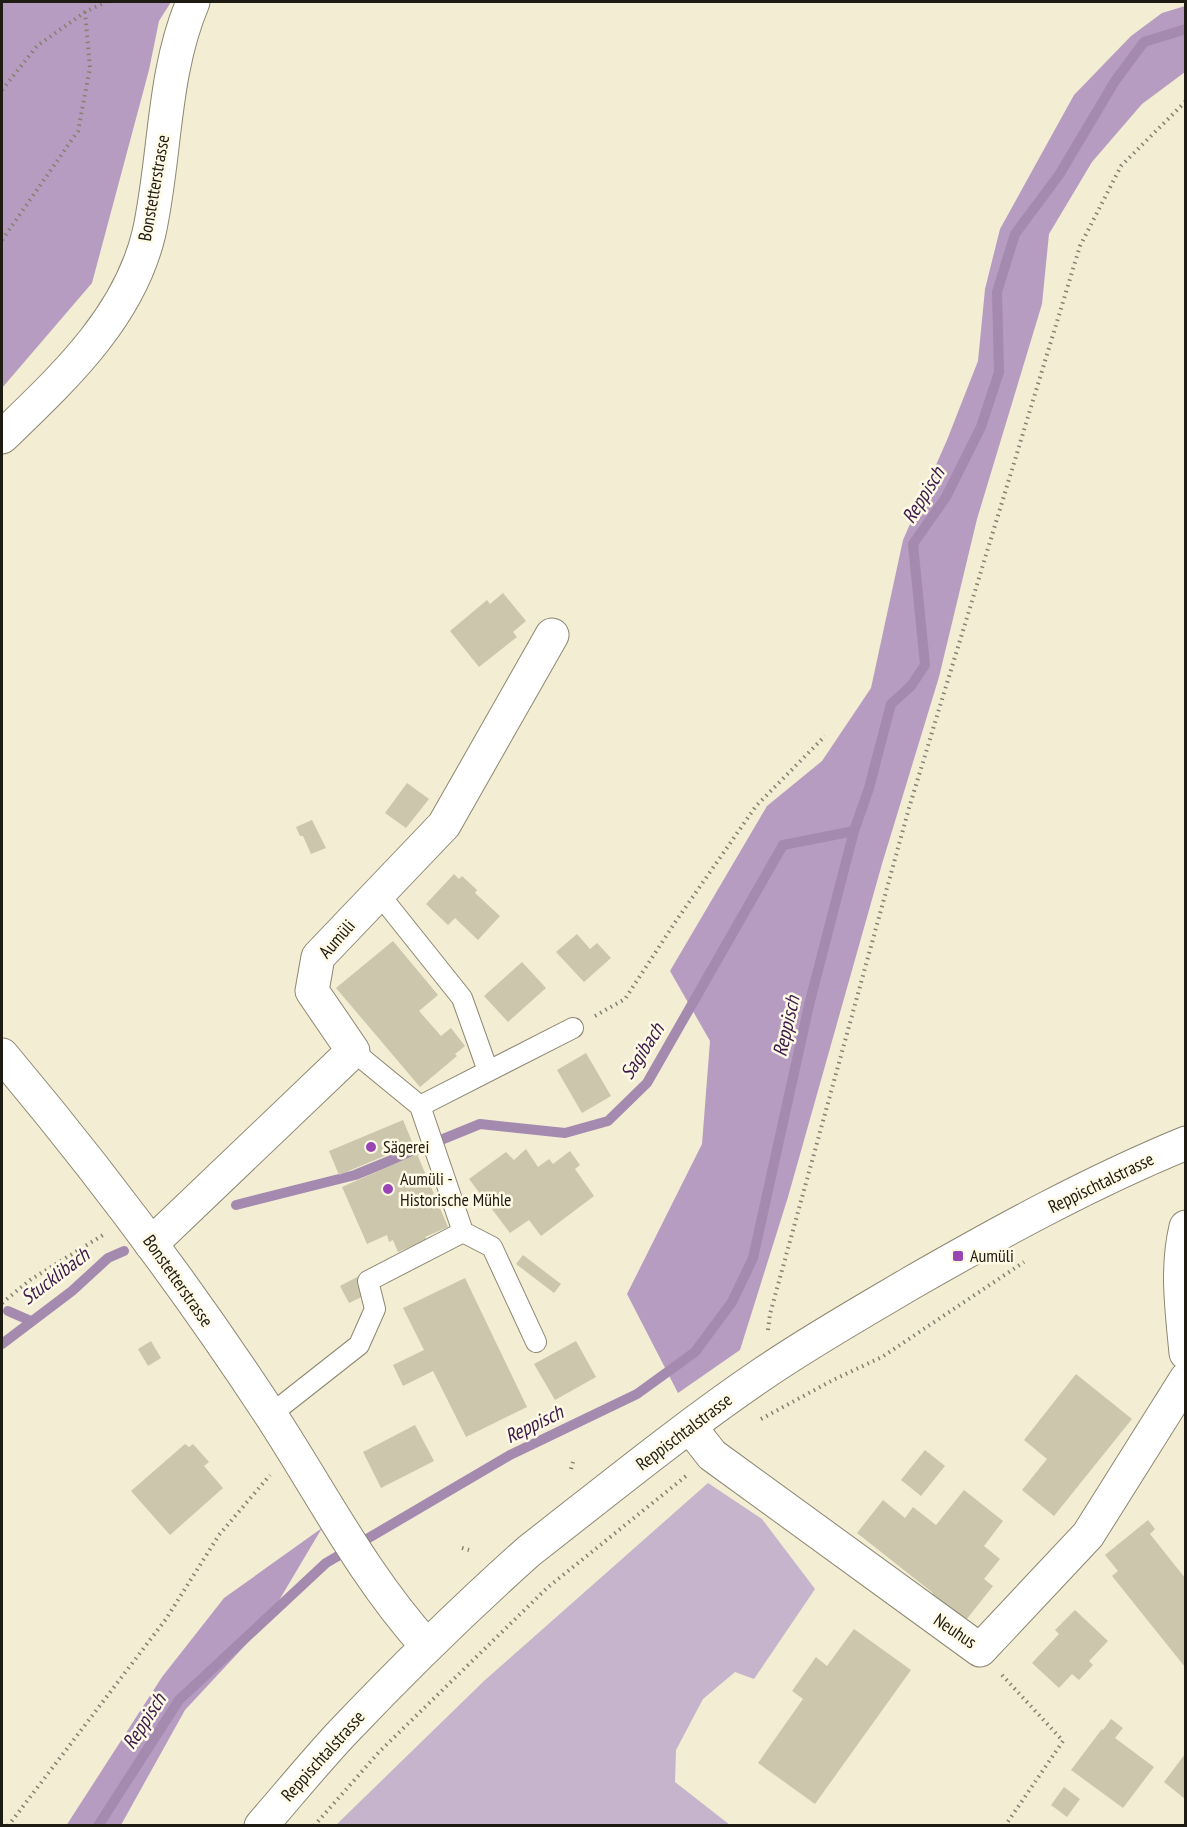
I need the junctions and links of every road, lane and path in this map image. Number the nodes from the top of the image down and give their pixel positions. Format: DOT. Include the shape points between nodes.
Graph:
graph roads {
  1 [pos="106,2"];
  2 [pos="193,2"];
  3 [pos="85,12"];
  4 [pos="2,90"];
  5 [pos="1185,101"];
  6 [pos="2,240"];
  7 [pos="2,436"];
  8 [pos="552,635"];
  9 [pos="825,736"];
  10 [pos="379,894"];
  11 [pos="573,1028"];
  12 [pos="353,1051"];
  13 [pos="2,1055"];
  14 [pos="488,1071"];
  15 [pos="420,1106"];
  16 [pos="1183,1151"];
  17 [pos="132,1217"];
  18 [pos="1185,1227"];
  19 [pos="463,1232"];
  20 [pos="152,1244"];
  21 [pos="2,1303"];
  22 [pos="536,1342"];
  23 [pos="1185,1353"];
  24 [pos="764,1373"];
  25 [pos="1185,1379"];
  26 [pos="270,1415"];
  27 [pos="690,1427"];
  28 [pos="291,1449"];
  29 [pos="573,1462"];
  30 [pos="571,1469"];
  31 [pos="462,1548"];
  32 [pos="469,1550"];
  33 [pos="427,1646"];
  34 [pos="980,1650"];
  35 [pos="8,1826"];
  36 [pos="261,1826"];
  37 [pos="1005,1826"];
  1 -- 3 [label="path"];
  2 -- 7 [label="main road, Bonstetterstrasse" via="177,43 148,235 136,271 123,298 88,349"];
  3 -- 4 [label="path" via="37,46"];
  3 -- 6 [label="path" via="90,68 78,131"];
  5 -- 24 [label="path" via="1121,165 1080,246 903,831 770,1314"];
  8 -- 10 [label="main road, Aumüli" via="444,825"];
  9 -- 11 [label="path" via="756,806 625,999"];
  10 -- 12 [label="main road, Aumüli" via="318,957 312,992"];
  10 -- 14 [label="lane" via="462,998"];
  11 -- 14 [label="lane"];
  12 -- 15 [label="lane"];
  12 -- 20 [label="main road"];
  13 -- 17 [label="main road, Bonstetterstrasse"];
  14 -- 15 [label="lane"];
  15 -- 19 [label="lane"];
  16 -- 24 [label="main road, Reppischtalstrasse" via="1047,1208 958,1256"];
  17 -- 20 [label="main road, Bonstetterstrasse"];
  17 -- 21 [label="path" via="30,1280"];
  18 -- 23 [label="main road" via="1179,1282"];
  19 -- 22 [label="lane" via="492,1247"];
  19 -- 26 [label="lane" via="368,1281 375,1309 359,1346"];
  20 -- 26 [label="main road, Bonstetterstrasse"];
  24 -- 27 [label="main road, Reppischtalstrasse"];
  25 -- 34 [label="main road, Neuhus" via="1088,1535"];
  26 -- 28 [label="main road, Bonstetterstrasse"];
  27 -- 33 [label="main road, Reppischtalstrasse" via="529,1551"];
  27 -- 34 [label="main road, Neuhus" via="712,1455"];
  28 -- 33 [label="main road, Bonstetterstrasse" via="362,1561"];
  28 -- 35 [label="path" via="219,1534 166,1619"];
  29 -- 30 [label="path"];
  31 -- 32 [label="path"];
  33 -- 36 [label="main road, Reppischtalstrasse" via="341,1734"];
  34 -- 37 [label="path" via="1063,1741"];
}
